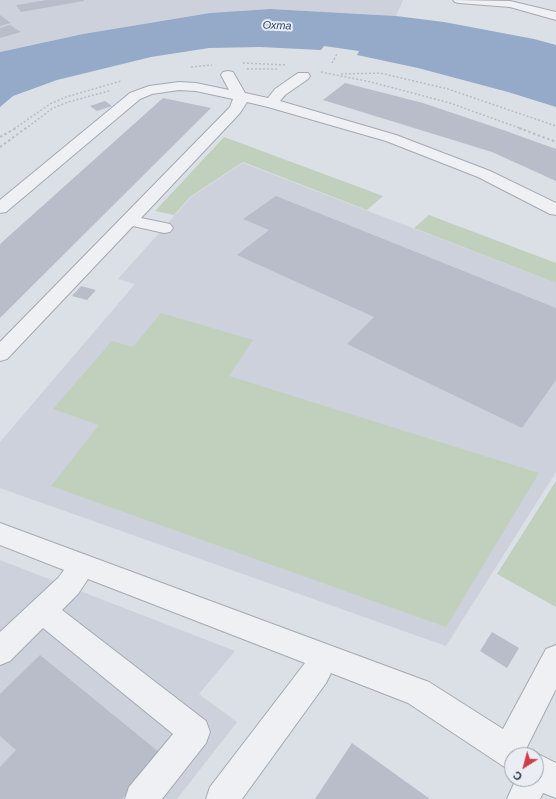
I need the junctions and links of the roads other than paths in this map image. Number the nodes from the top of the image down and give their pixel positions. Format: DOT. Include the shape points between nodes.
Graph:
graph roads {
  1 [pos="459,0"];
  2 [pos="556,16"];
  3 [pos="228,75"];
  4 [pos="302,76"];
  5 [pos="240,97"];
  6 [pos="264,104"];
  7 [pos="0,208"];
  8 [pos="556,210"];
  9 [pos="129,220"];
  10 [pos="164,228"];
  11 [pos="0,354"];
  12 [pos="0,534"];
  13 [pos="82,565"];
  14 [pos="42,611"];
  15 [pos="0,651"];
  16 [pos="322,657"];
  17 [pos="556,659"];
  18 [pos="536,747"];
  19 [pos="504,750"];
  20 [pos="526,787"];
  21 [pos="141,799"];
  22 [pos="222,799"];
  23 [pos="523,799"];
  1 -- 2 [label="lane" via="510,4"];
  3 -- 5 [label="lane"];
  4 -- 6 [label="lane"];
  5 -- 6 [label="lane"];
  5 -- 7 [label="lane" via="190,87 161,87 145,91 135,96"];
  5 -- 9 [label="lane" via="235,110"];
  6 -- 8 [label="lane" via="391,138 484,174"];
  9 -- 10 [label="lane"];
  9 -- 11 [label="lane"];
  12 -- 13 [label="lane"];
  13 -- 14 [label="lane" via="68,586"];
  13 -- 16 [label="lane"];
  14 -- 15 [label="lane"];
  14 -- 21 [label="lane" via="195,732"];
  16 -- 19 [label="lane" via="418,692"];
  16 -- 22 [label="lane" via="316,673"];
  17 -- 18 [label="lane"];
  20 -- 23 [label="lane"];
}
